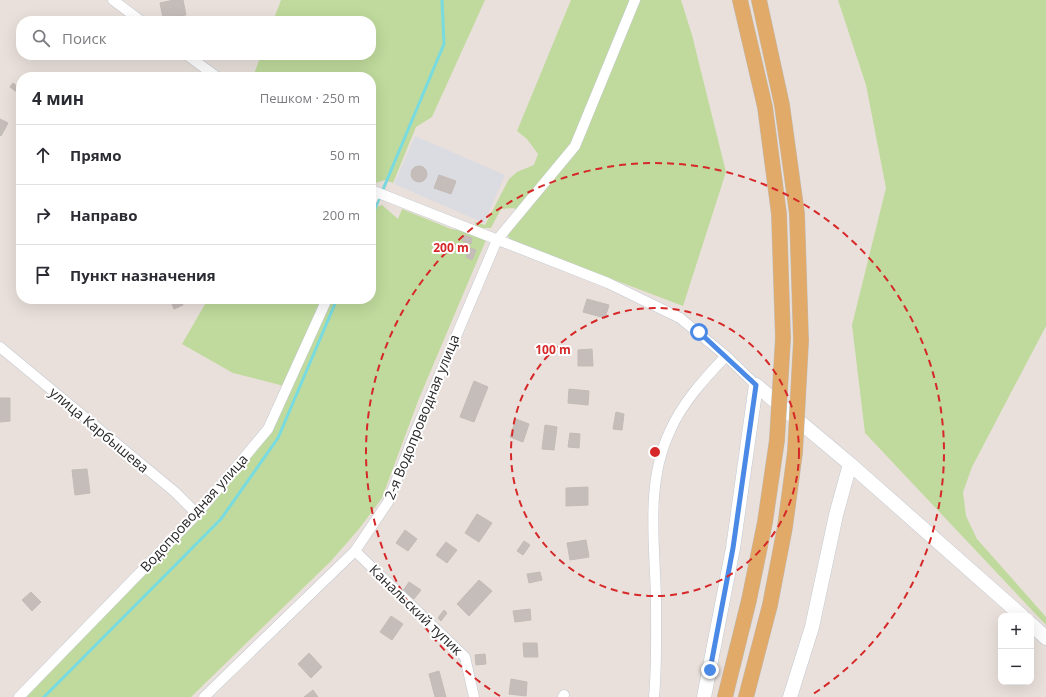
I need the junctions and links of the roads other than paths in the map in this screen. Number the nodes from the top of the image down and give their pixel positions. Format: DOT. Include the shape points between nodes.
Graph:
graph roads {
  1 [pos="112,0"];
  2 [pos="636,0"];
  3 [pos="740,0"];
  4 [pos="759,0"];
  5 [pos="134,16"];
  6 [pos="194,60"];
  7 [pos="210,72"];
  8 [pos="376,192"];
  9 [pos="497,240"];
  10 [pos="325,304"];
  11 [pos="0,347"];
  12 [pos="726,356"];
  13 [pos="756,385"];
  14 [pos="850,464"];
  15 [pos="197,514"];
  16 [pos="355,551"];
  17 [pos="1019,613"];
  18 [pos="1034,627"];
  19 [pos="1046,638"];
  20 [pos="19,697"];
  21 [pos="204,697"];
  22 [pos="474,697"];
  23 [pos="654,697"];
  24 [pos="704,697"];
  25 [pos="726,697"];
  26 [pos="746,697"];
  27 [pos="790,697"];
  1 -- 5 [label="street"];
  2 -- 9 [label="street, 2-я Водопроводная улица" via="575,146"];
  3 -- 25 [label="main road, bridge" via="765,107 779,214 783,338 777,440 765,522"];
  4 -- 26 [label="main road, bridge" via="782,104 797,214 801,341 795,452 784,527 770,606"];
  6 -- 7 [label="street"];
  8 -- 9 [label="street"];
  9 -- 12 [label="street" via="608,283 680,318"];
  9 -- 16 [label="street, 2-я Водопроводная улица" via="388,502"];
  10 -- 15 [label="street, Водопроводная улица" via="268,429"];
  11 -- 15 [label="street, улица Карбышева" via="175,492"];
  12 -- 13 [label="street"];
  12 -- 23 [label="street" via="684,407 669,432 658,466 653,540 656,599"];
  13 -- 14 [label="street"];
  13 -- 24 [label="street" via="733,548"];
  14 -- 17 [label="street"];
  14 -- 27 [label="street" via="812,626"];
  15 -- 20 [label="street, Водопроводная улица"];
  16 -- 21 [label="street, 2-я Водопроводная улица"];
  16 -- 22 [label="street, Канальский тупик" via="465,657"];
  18 -- 19 [label="street"];
}
